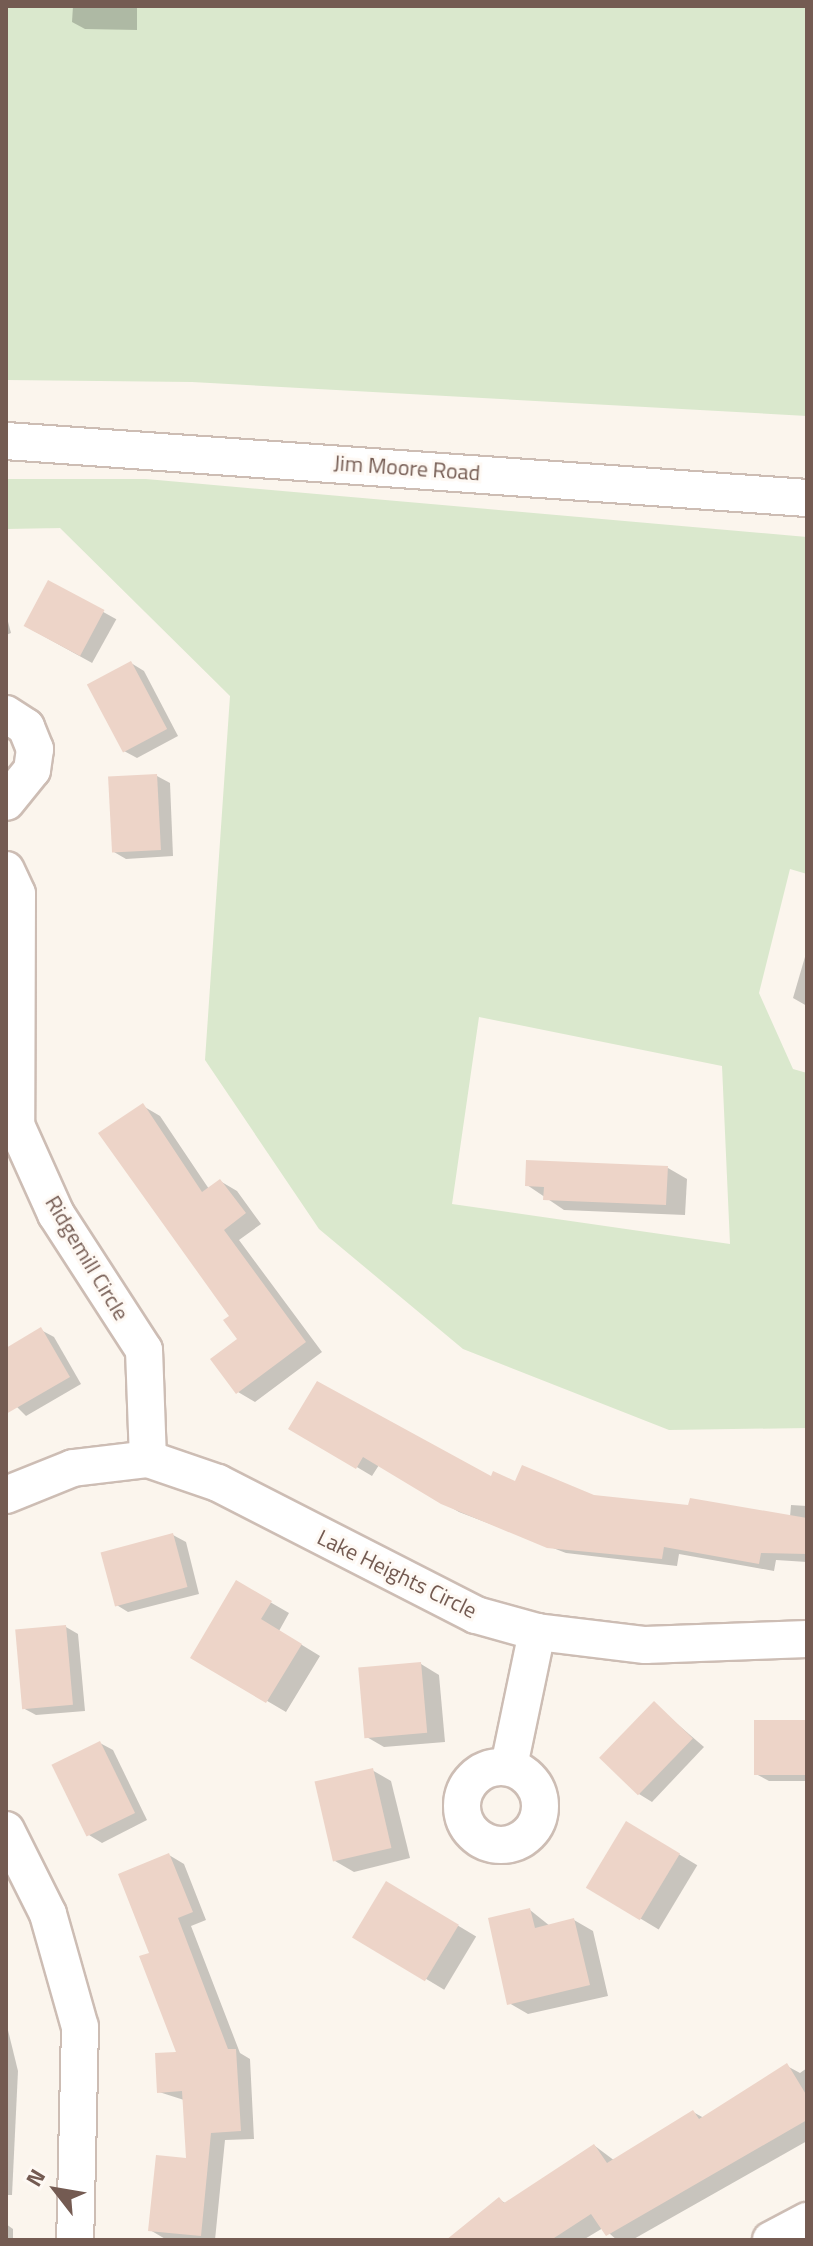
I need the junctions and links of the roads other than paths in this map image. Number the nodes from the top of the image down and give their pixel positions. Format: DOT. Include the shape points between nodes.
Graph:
graph roads {
  1 [pos="6,441"];
  2 [pos="807,498"];
  3 [pos="6,714"];
  4 [pos="6,802"];
  5 [pos="6,870"];
  6 [pos="148,1459"];
  7 [pos="6,1495"];
  8 [pos="537,1632"];
  9 [pos="807,1639"];
  10 [pos="509,1766"];
  11 [pos="6,1830"];
  12 [pos="807,2221"];
  13 [pos="75,2240"];
  14 [pos="771,2240"];
  1 -- 2 [label="street, Jim Moore Road"];
  3 -- 4 [label="street" via="26,727 35,749 32,770"];
  5 -- 6 [label="street, Ridgemill Circle" via="17,894 16,1125 56,1214 144,1350"];
  6 -- 7 [label="street, Lake Heights Circle" via="73,1468"];
  6 -- 8 [label="street, Lake Heights Circle" via="218,1483 476,1615"];
  8 -- 9 [label="street, Lake Heights Circle" via="645,1645"];
  8 -- 10 [label="street"];
  11 -- 13 [label="street" via="48,1914 80,2027"];
  12 -- 14 [label="street"];
}
